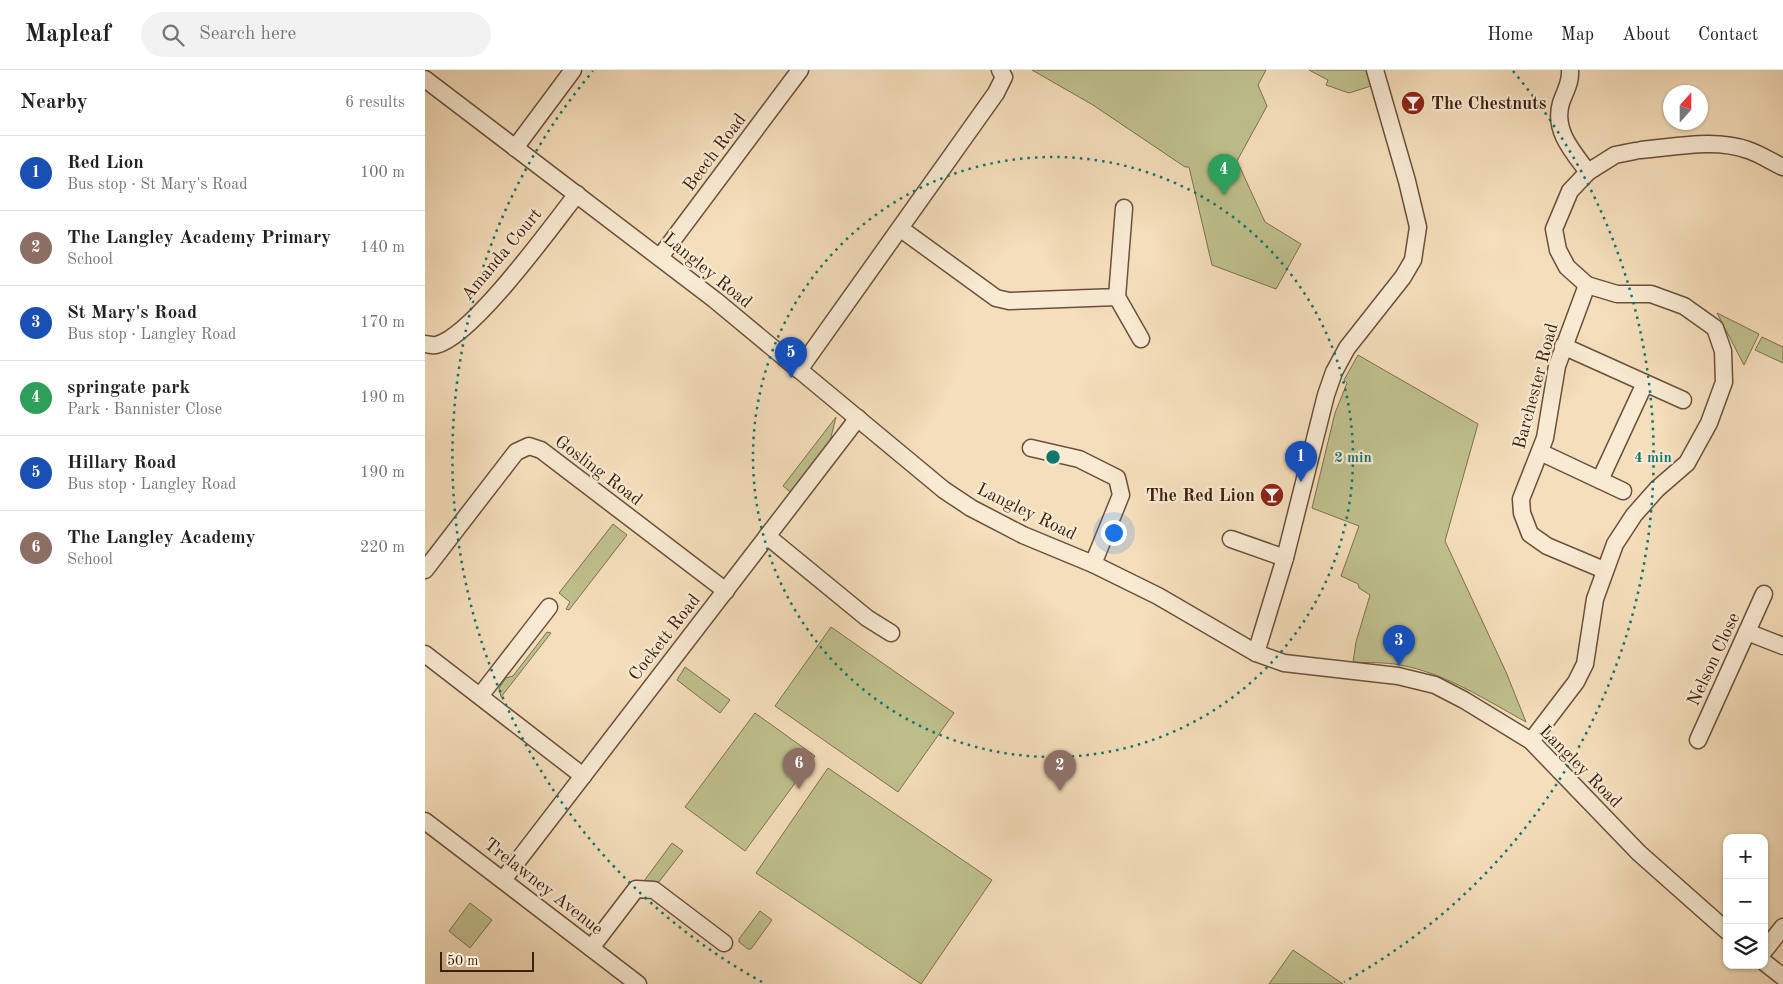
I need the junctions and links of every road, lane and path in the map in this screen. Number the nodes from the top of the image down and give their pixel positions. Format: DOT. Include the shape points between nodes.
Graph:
graph roads {
  1 [pos="573,70"];
  2 [pos="799,70"];
  3 [pos="1000,70"];
  4 [pos="1375,70"];
  5 [pos="1570,70"];
  6 [pos="425,80"];
  7 [pos="515,148"];
  8 [pos="1783,167"];
  9 [pos="1588,172"];
  10 [pos="577,194"];
  11 [pos="1124,208"];
  12 [pos="901,229"];
  13 [pos="660,257"];
  14 [pos="1587,284"];
  15 [pos="1117,297"];
  16 [pos="1141,339"];
  17 [pos="425,344"];
  18 [pos="1563,346"];
  19 [pos="799,370"];
  20 [pos="1645,383"];
  21 [pos="1683,400"];
  22 [pos="857,418"];
  23 [pos="1031,448"];
  24 [pos="1540,452"];
  25 [pos="1600,480"];
  26 [pos="1623,490"];
  27 [pos="767,536"];
  28 [pos="1231,539"];
  29 [pos="1285,558"];
  30 [pos="1093,564"];
  31 [pos="425,570"];
  32 [pos="1604,570"];
  33 [pos="726,591"];
  34 [pos="1764,594"];
  35 [pos="549,608"];
  36 [pos="1747,632"];
  37 [pos="891,633"];
  38 [pos="1783,646"];
  39 [pos="1256,653"];
  40 [pos="425,654"];
  41 [pos="480,696"];
  42 [pos="1698,740"];
  43 [pos="1531,741"];
  44 [pos="583,776"];
  45 [pos="425,820"];
  46 [pos="503,880"];
  47 [pos="1723,927"];
  48 [pos="1783,927"];
  49 [pos="724,943"];
  50 [pos="1768,946"];
  51 [pos="591,948"];
  52 [pos="1768,965"];
  53 [pos="1783,977"];
  54 [pos="638,984"];
  1 -- 7 [label="street"];
  2 -- 13 [label="street, Beech Road"];
  3 -- 12 [label="street" via="1004,77 996,93"];
  4 -- 29 [label="street" via="1417,227 1413,260 1403,278 1347,348 1334,372"];
  5 -- 9 [label="street" via="1571,80 1558,116 1561,132"];
  6 -- 7 [label="street, Langley Road"];
  7 -- 10 [label="street, Langley Road"];
  8 -- 9 [label="street" via="1749,150 1727,145 1690,145 1615,155"];
  9 -- 14 [label="street" via="1570,191 1554,229 1558,250 1567,267"];
  10 -- 13 [label="street, Langley Road"];
  10 -- 17 [label="street, Amanda Court" via="496,297 455,335 436,345"];
  11 -- 15 [label="street"];
  12 -- 15 [label="street" via="996,298 1009,301"];
  12 -- 19 [label="street"];
  13 -- 19 [label="street, Langley Road"];
  14 -- 18 [label="street, Barchester Road"];
  14 -- 32 [label="street" via="1617,294 1651,294 1684,306 1715,328 1723,351 1724,382 1709,423 1687,463 1634,515 1615,544"];
  15 -- 16 [label="street"];
  18 -- 20 [label="street"];
  18 -- 24 [label="street, Barchester Road"];
  19 -- 22 [label="street, Langley Road"];
  20 -- 21 [label="street"];
  20 -- 25 [label="street"];
  22 -- 27 [label="street, Cockett Road"];
  22 -- 30 [label="street, Langley Road" via="909,463 971,508 1023,535"];
  23 -- 30 [label="street" via="1079,459 1117,478 1121,495"];
  24 -- 25 [label="street"];
  24 -- 32 [label="street, Barchester Road" via="1521,499 1522,513 1530,534 1547,546"];
  25 -- 26 [label="street"];
  27 -- 33 [label="street, Cockett Road"];
  27 -- 37 [label="street" via="867,618"];
  28 -- 29 [label="street"];
  29 -- 39 [label="street"];
  30 -- 39 [label="street, Langley Road" via="1158,596"];
  31 -- 33 [label="street, Gosling Road" via="516,452 529,446 541,450"];
  32 -- 43 [label="street" via="1595,600 1585,664 1576,682"];
  33 -- 44 [label="street, Cockett Road"];
  34 -- 36 [label="street, Nelson Close"];
  35 -- 41 [label="street"];
  36 -- 38 [label="street"];
  36 -- 42 [label="street, Nelson Close"];
  39 -- 43 [label="street, Langley Road" via="1285,662 1398,676 1435,685"];
  40 -- 41 [label="street"];
  41 -- 44 [label="street"];
  43 -- 47 [label="street, Langley Road" via="1639,852"];
  44 -- 46 [label="street, Cockett Road"];
  45 -- 46 [label="street, Trelawney Avenue"];
  46 -- 51 [label="street, Trelawney Avenue"];
  48 -- 50 [label="street"];
  49 -- 51 [label="street" via="654,890 636,889"];
  51 -- 54 [label="street, Trelawney Avenue"];
  52 -- 53 [label="street"];
}
